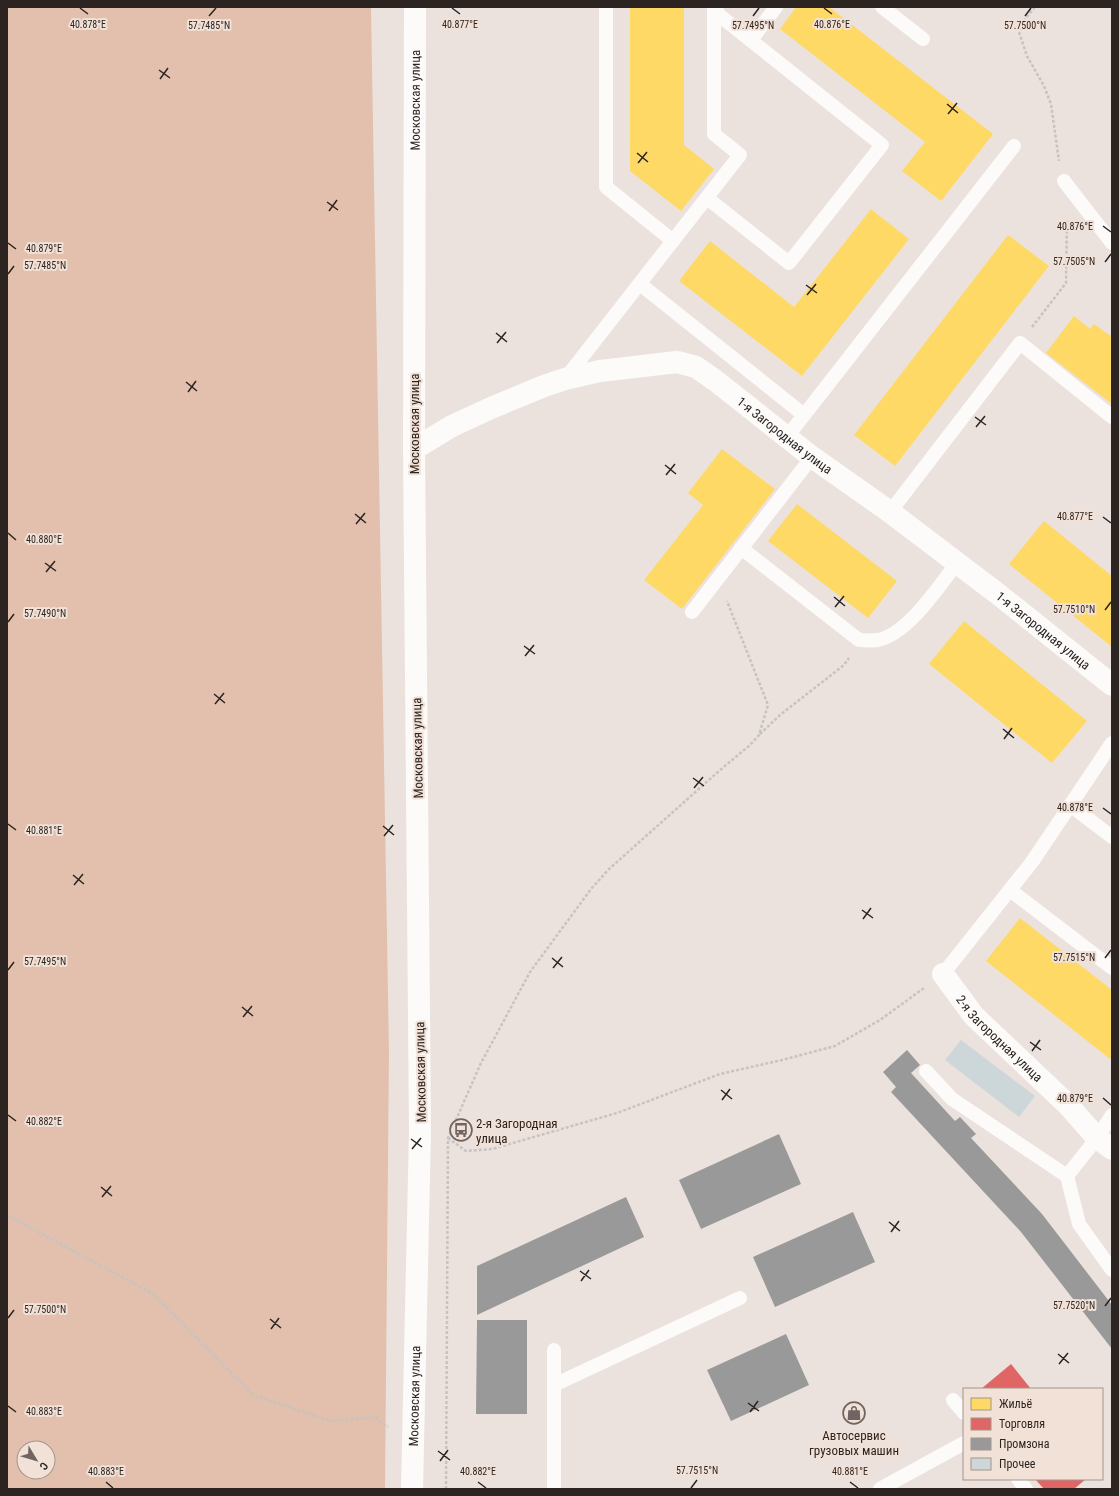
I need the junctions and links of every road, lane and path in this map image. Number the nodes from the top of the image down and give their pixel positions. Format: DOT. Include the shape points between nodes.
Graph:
graph roads {
  1 [pos="415,7"];
  2 [pos="606,7"];
  3 [pos="776,7"];
  4 [pos="882,7"];
  5 [pos="716,9"];
  6 [pos="751,40"];
  7 [pos="923,40"];
  8 [pos="1014,146"];
  9 [pos="1064,181"];
  10 [pos="707,198"];
  11 [pos="673,241"];
  12 [pos="1112,243"];
  13 [pos="640,284"];
  14 [pos="565,379"];
  15 [pos="804,416"];
  16 [pos="1112,417"];
  17 [pos="787,437"];
  18 [pos="414,448"];
  19 [pos="812,457"];
  20 [pos="890,512"];
  21 [pos="741,548"];
  22 [pos="957,563"];
  23 [pos="718,578"];
  24 [pos="692,612"];
  25 [pos="859,640"];
  26 [pos="1112,685"];
  27 [pos="759,735"];
  28 [pos="1112,743"];
  29 [pos="1070,805"];
  30 [pos="1112,838"];
  31 [pos="1010,890"];
  32 [pos="1112,968"];
  33 [pos="944,974"];
  34 [pos="926,1071"];
  35 [pos="1112,1115"];
  36 [pos="448,1138"];
  37 [pos="1104,1144"];
  38 [pos="1067,1176"];
  39 [pos="7,1215"];
  40 [pos="1112,1270"];
  41 [pos="740,1298"];
  42 [pos="554,1350"];
  43 [pos="554,1385"];
  44 [pos="953,1400"];
  45 [pos="963,1412"];
  46 [pos="963,1444"];
  47 [pos="413,1445"];
  48 [pos="1019,1480"];
  49 [pos="412,1489"];
  50 [pos="446,1489"];
  51 [pos="554,1489"];
  52 [pos="880,1489"];
  53 [pos="1026,1489"];
  1 -- 18 [label="main road, Московская улица"];
  2 -- 11 [label="lane" via="606,187"];
  3 -- 6 [label="lane"];
  4 -- 7 [label="lane"];
  5 -- 6 [label="lane"];
  5 -- 10 [label="lane" via="714,134 740,155"];
  6 -- 10 [label="lane" via="882,145 789,264"];
  8 -- 15 [label="lane"];
  9 -- 12 [label="lane"];
  10 -- 11 [label="lane"];
  11 -- 13 [label="lane"];
  13 -- 14 [label="lane"];
  13 -- 15 [label="lane"];
  14 -- 17 [label="main road, 1-я Загородная улица" via="600,371 677,362 696,367 711,377"];
  14 -- 18 [label="main road, 1-я Загородная улица" via="452,426"];
  15 -- 17 [label="lane"];
  16 -- 20 [label="lane" via="1020,343"];
  17 -- 19 [label="main road, 1-я Загородная улица"];
  18 -- 47 [label="main road, Московская улица" via="420,1131"];
  19 -- 20 [label="main road, 1-я Загородная улица"];
  19 -- 21 [label="lane"];
  20 -- 22 [label="main road, 1-я Загородная улица"];
  21 -- 23 [label="lane"];
  21 -- 25 [label="lane"];
  22 -- 25 [label="lane" via="917,613 897,632 878,640"];
  22 -- 26 [label="main road, 1-я Загородная улица"];
  23 -- 24 [label="lane"];
  23 -- 27 [label="path" via="768,706"];
  25 -- 27 [label="path" via="844,665 780,715"];
  27 -- 36 [label="path" via="609,869 591,889 530,972 481,1063"];
  28 -- 29 [label="lane"];
  29 -- 30 [label="lane"];
  29 -- 31 [label="lane"];
  31 -- 32 [label="lane"];
  31 -- 33 [label="lane"];
  33 -- 36 [label="path" via="880,1020 836,1046 720,1074 617,1113 492,1149 466,1151"];
  33 -- 37 [label="main road, 2-я Загородная улица" via="974,1016 1068,1105"];
  34 -- 38 [label="lane" via="952,1099"];
  35 -- 37 [label="lane"];
  36 -- 50 [label="path"];
  37 -- 38 [label="lane"];
  38 -- 40 [label="lane" via="1079,1224"];
  39 -- 47 [label="path" via="153,1294 253,1395 331,1422 375,1418"];
  41 -- 43 [label="lane"];
  42 -- 43 [label="lane"];
  43 -- 51 [label="lane"];
  44 -- 45 [label="lane"];
  46 -- 52 [label="lane"];
  47 -- 49 [label="main road, Московская улица"];
  48 -- 53 [label="lane"];
}
